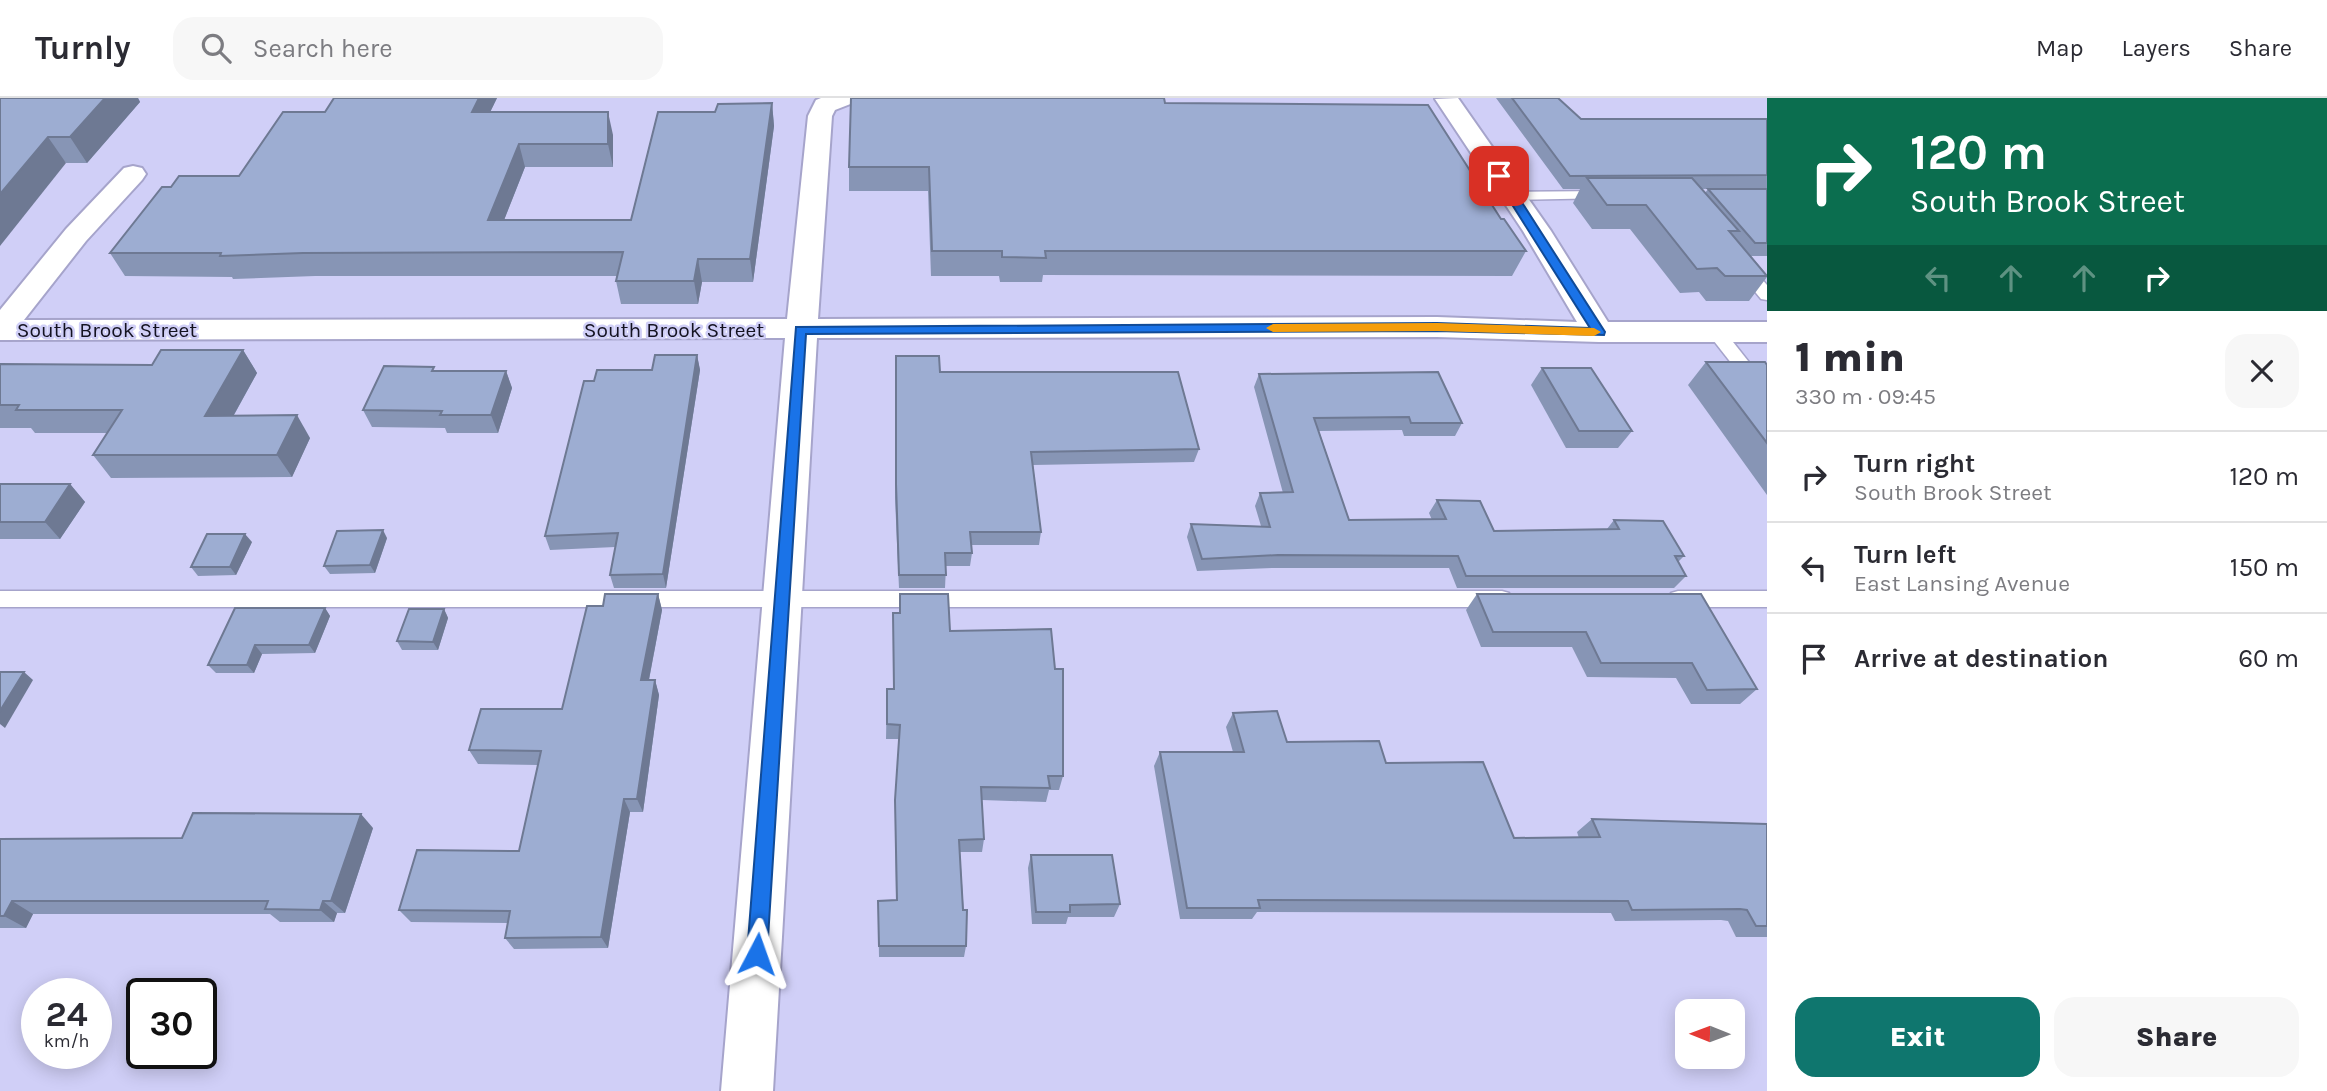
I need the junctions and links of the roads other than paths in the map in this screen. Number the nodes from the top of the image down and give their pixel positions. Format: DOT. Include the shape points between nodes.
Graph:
graph roads {
  1 [pos="1439,98"];
  2 [pos="1472,98"];
  3 [pos="1447,99"];
  4 [pos="835,101"];
  5 [pos="133,174"];
  6 [pos="1616,195"];
  7 [pos="1512,196"];
  8 [pos="1732,255"];
  9 [pos="1767,295"];
  10 [pos="0,330"];
  11 [pos="800,330"];
  12 [pos="1599,332"];
  13 [pos="1716,332"];
  14 [pos="1767,332"];
  15 [pos="1767,397"];
  16 [pos="0,599"];
  17 [pos="783,599"];
  18 [pos="1518,599"];
  19 [pos="1656,599"];
  20 [pos="1767,599"];
  21 [pos="747,1091"];
  1 -- 3 [label="street"];
  2 -- 3 [label="street"];
  3 -- 7 [label="street"];
  4 -- 11 [label="street" via="820,116"];
  5 -- 10 [label="street" via="76,234"];
  6 -- 7 [label="lane"];
  7 -- 12 [label="street"];
  8 -- 9 [label="lane"];
  10 -- 11 [label="street, South Brook Street"];
  11 -- 12 [label="street, South Brook Street" via="1437,327"];
  11 -- 17 [label="street"];
  12 -- 13 [label="street, South Brook Street"];
  13 -- 14 [label="street, South Brook Street"];
  13 -- 15 [label="lane"];
  16 -- 17 [label="lane"];
  17 -- 18 [label="lane"];
  17 -- 21 [label="street"];
  19 -- 20 [label="lane"];
}
